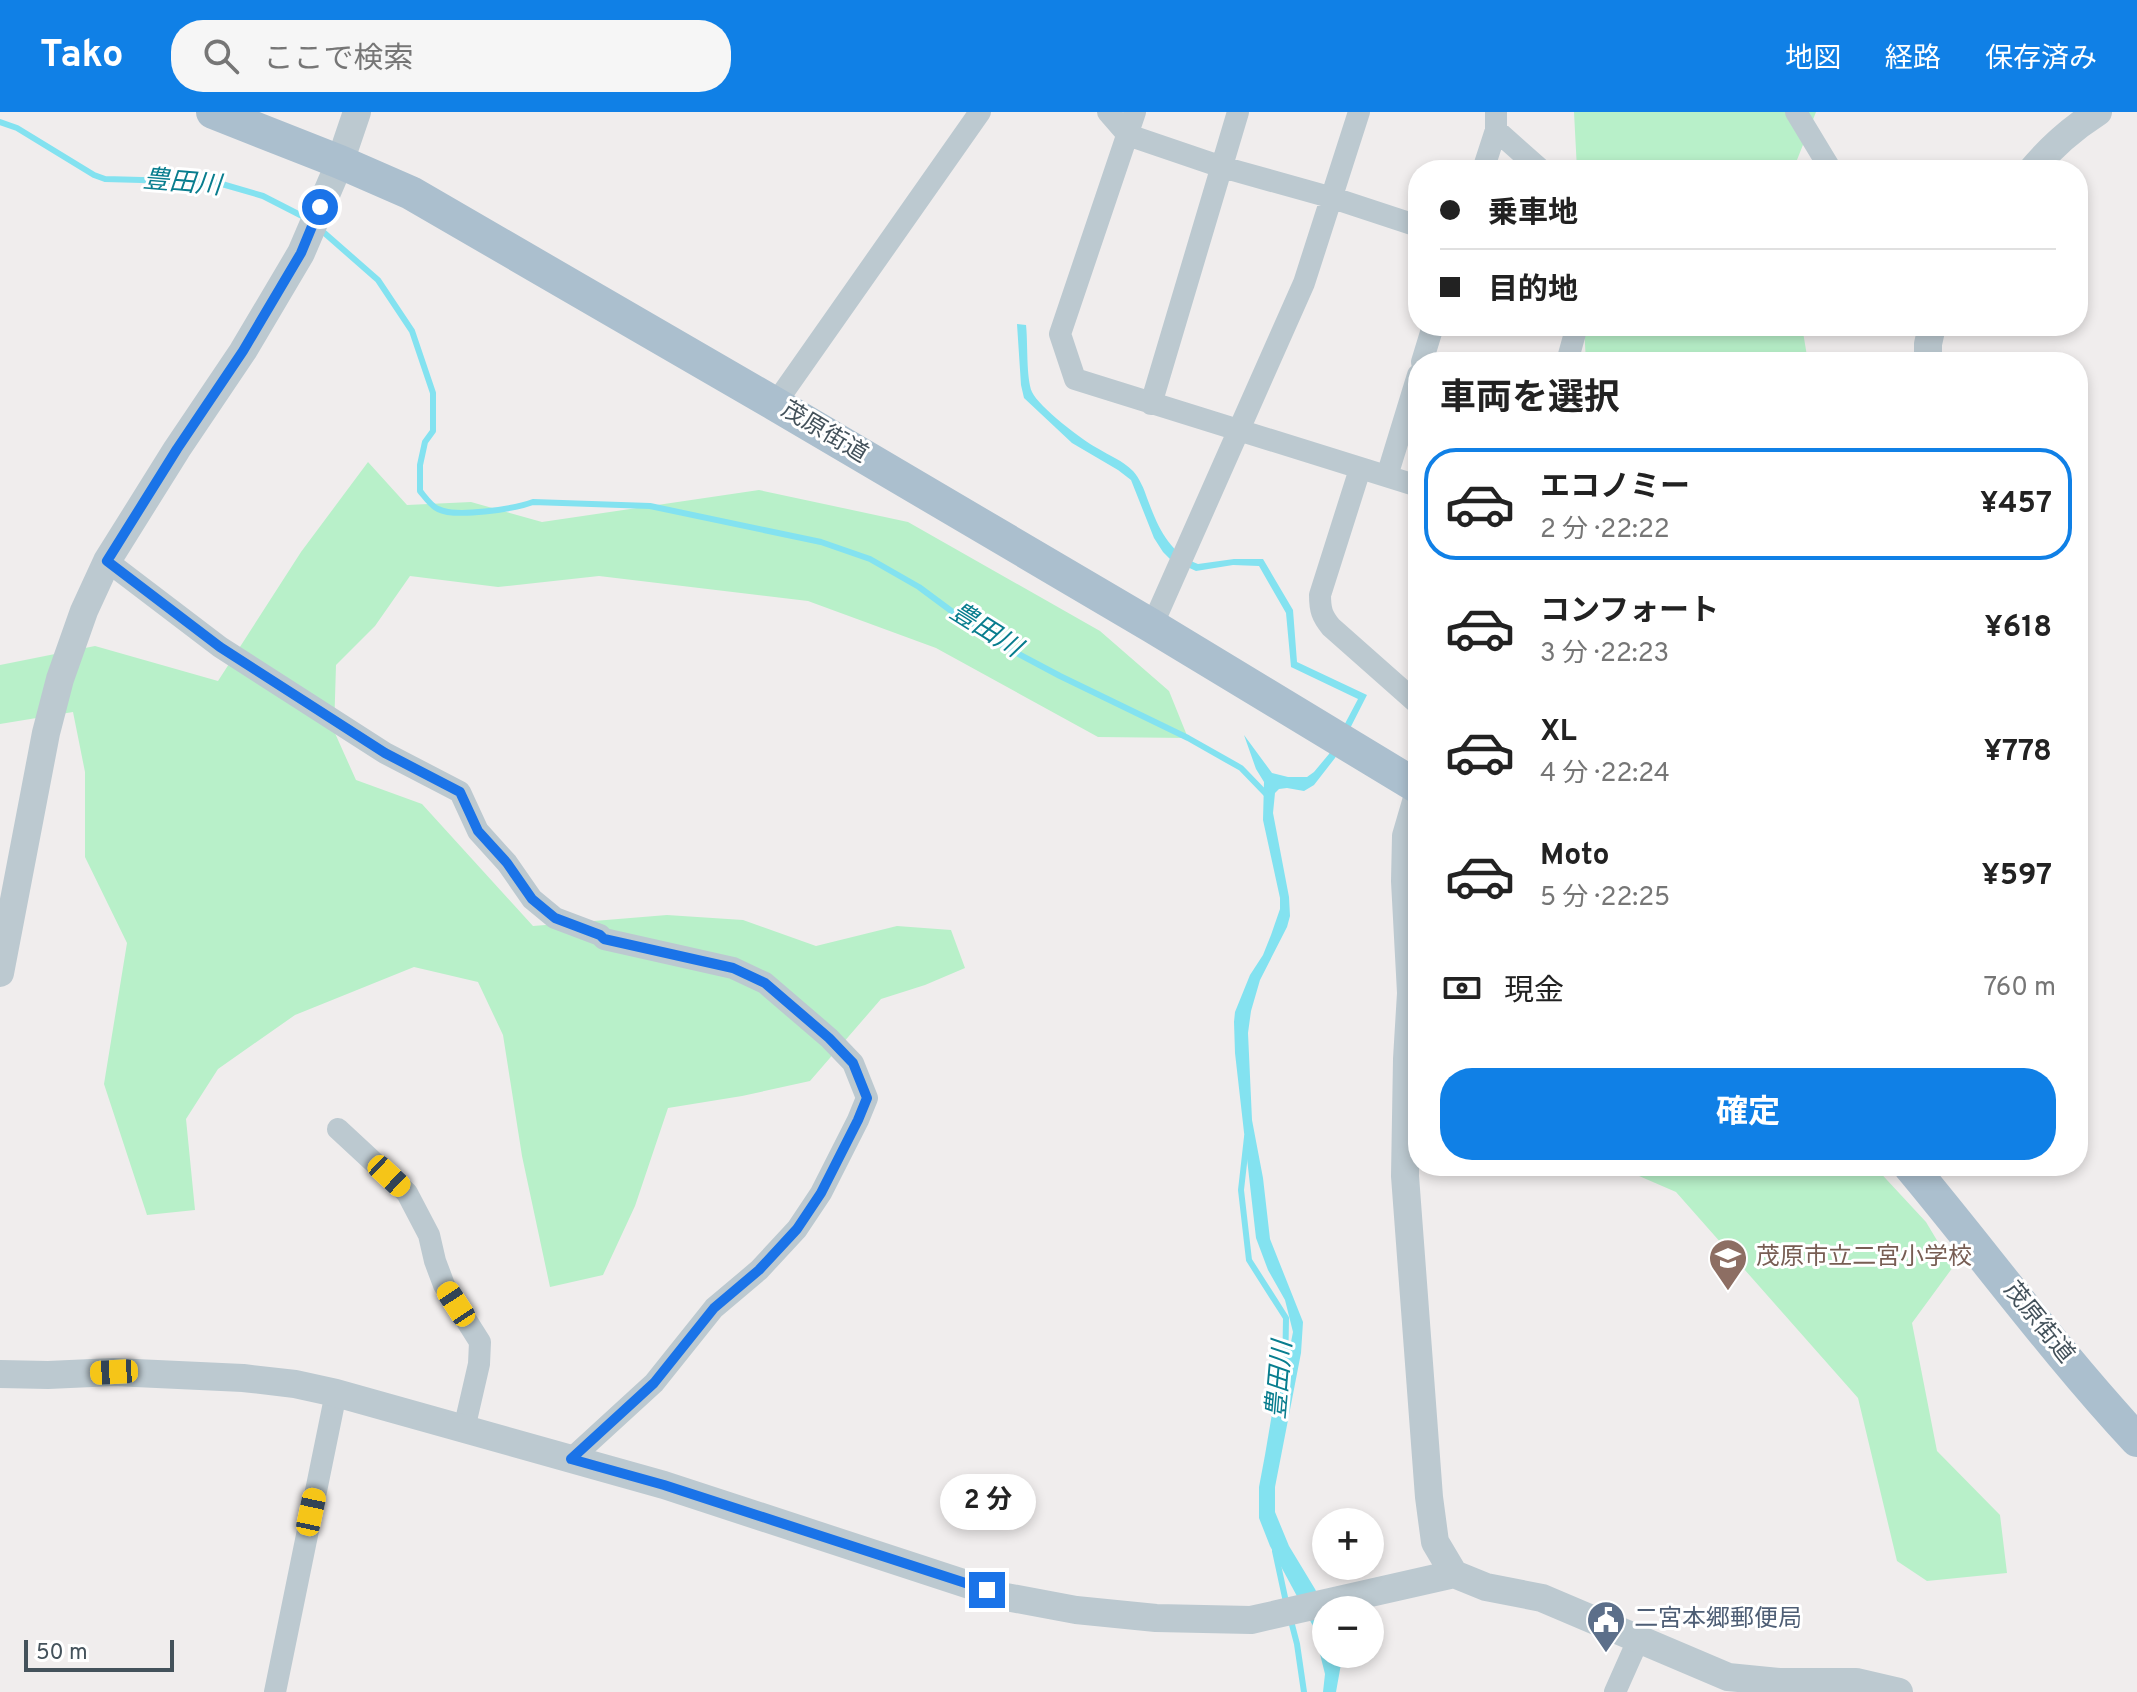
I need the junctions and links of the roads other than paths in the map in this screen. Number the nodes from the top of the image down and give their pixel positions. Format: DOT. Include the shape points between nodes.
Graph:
graph roads {
  1 [pos="213,112"];
  2 [pos="357,112"];
  3 [pos="980,112"];
  4 [pos="1108,112"];
  5 [pos="1135,112"];
  6 [pos="1238,112"];
  7 [pos="1359,112"];
  8 [pos="1796,112"];
  9 [pos="2098,112"];
  10 [pos="1496,121"];
  11 [pos="1128,135"];
  12 [pos="1486,160"];
  13 [pos="1532,160"];
  14 [pos="1825,160"];
  15 [pos="2041,160"];
  16 [pos="340,162"];
  17 [pos="1222,167"];
  18 [pos="1333,198"];
  19 [pos="1408,223"];
  20 [pos="775,404"];
  21 [pos="1151,404"];
  22 [pos="1408,408"];
  23 [pos="1240,432"];
  24 [pos="1360,469"];
  25 [pos="1387,476"];
  26 [pos="1408,483"];
  27 [pos="107,561"];
  28 [pos="1152,626"];
  29 [pos="1408,695"];
  30 [pos="1408,781"];
  31 [pos="1408,829"];
  32 [pos="1408,937"];
  33 [pos="0,973"];
  34 [pos="1408,1042"];
  35 [pos="338,1129"];
  36 [pos="1918,1176"];
  37 [pos="2,1377"];
  38 [pos="336,1393"];
  39 [pos="464,1429"];
  40 [pos="2137,1440"];
  41 [pos="571,1459"];
  42 [pos="1454,1574"];
  43 [pos="1639,1638"];
  44 [pos="275,1692"];
  45 [pos="1615,1692"];
  46 [pos="1899,1692"];
  1 -- 16 [label="main road, 茂原街道"];
  2 -- 16 [label="street"];
  3 -- 20 [label="street"];
  4 -- 11 [label="street"];
  5 -- 11 [label="street"];
  6 -- 17 [label="street"];
  7 -- 18 [label="street"];
  8 -- 14 [label="street"];
  9 -- 15 [label="street"];
  10 -- 12 [label="street"];
  10 -- 13 [label="street"];
  11 -- 17 [label="street"];
  11 -- 21 [label="street" via="1060,334 1075,379"];
  16 -- 20 [label="main road, 茂原街道" via="411,193"];
  16 -- 27 [label="street" via="301,253"];
  17 -- 18 [label="street"];
  17 -- 21 [label="street"];
  18 -- 19 [label="street"];
  18 -- 23 [label="street" via="1304,283"];
  20 -- 28 [label="main road, 茂原街道"];
  21 -- 23 [label="street"];
  22 -- 25 [label="street"];
  23 -- 24 [label="street"];
  23 -- 28 [label="street"];
  24 -- 25 [label="street"];
  24 -- 29 [label="street" via="1320,609 1331,627"];
  25 -- 26 [label="street"];
  27 -- 33 [label="street" via="60,679"];
  27 -- 41 [label="street" via="220,647 385,753 460,792 478,831 532,899 555,918 604,939 733,968 765,983 853,1063 867,1098 821,1193 797,1229 714,1308 654,1383"];
  28 -- 30 [label="main road, 茂原街道"];
  31 -- 32 [label="street"];
  34 -- 42 [label="street" via="1405,1176 1431,1512 1435,1542"];
  35 -- 39 [label="street" via="407,1193 429,1235 444,1285 480,1342"];
  36 -- 40 [label="main road, 茂原街道"];
  37 -- 38 [label="street" via="114,1372 243,1378"];
  38 -- 39 [label="street"];
  38 -- 44 [label="street"];
  39 -- 41 [label="street"];
  41 -- 42 [label="street" via="1006,1597 1076,1610 1251,1620"];
  42 -- 43 [label="street" via="1486,1587 1542,1598"];
  43 -- 45 [label="street"];
  43 -- 46 [label="street" via="1728,1677 1856,1682"];
}
